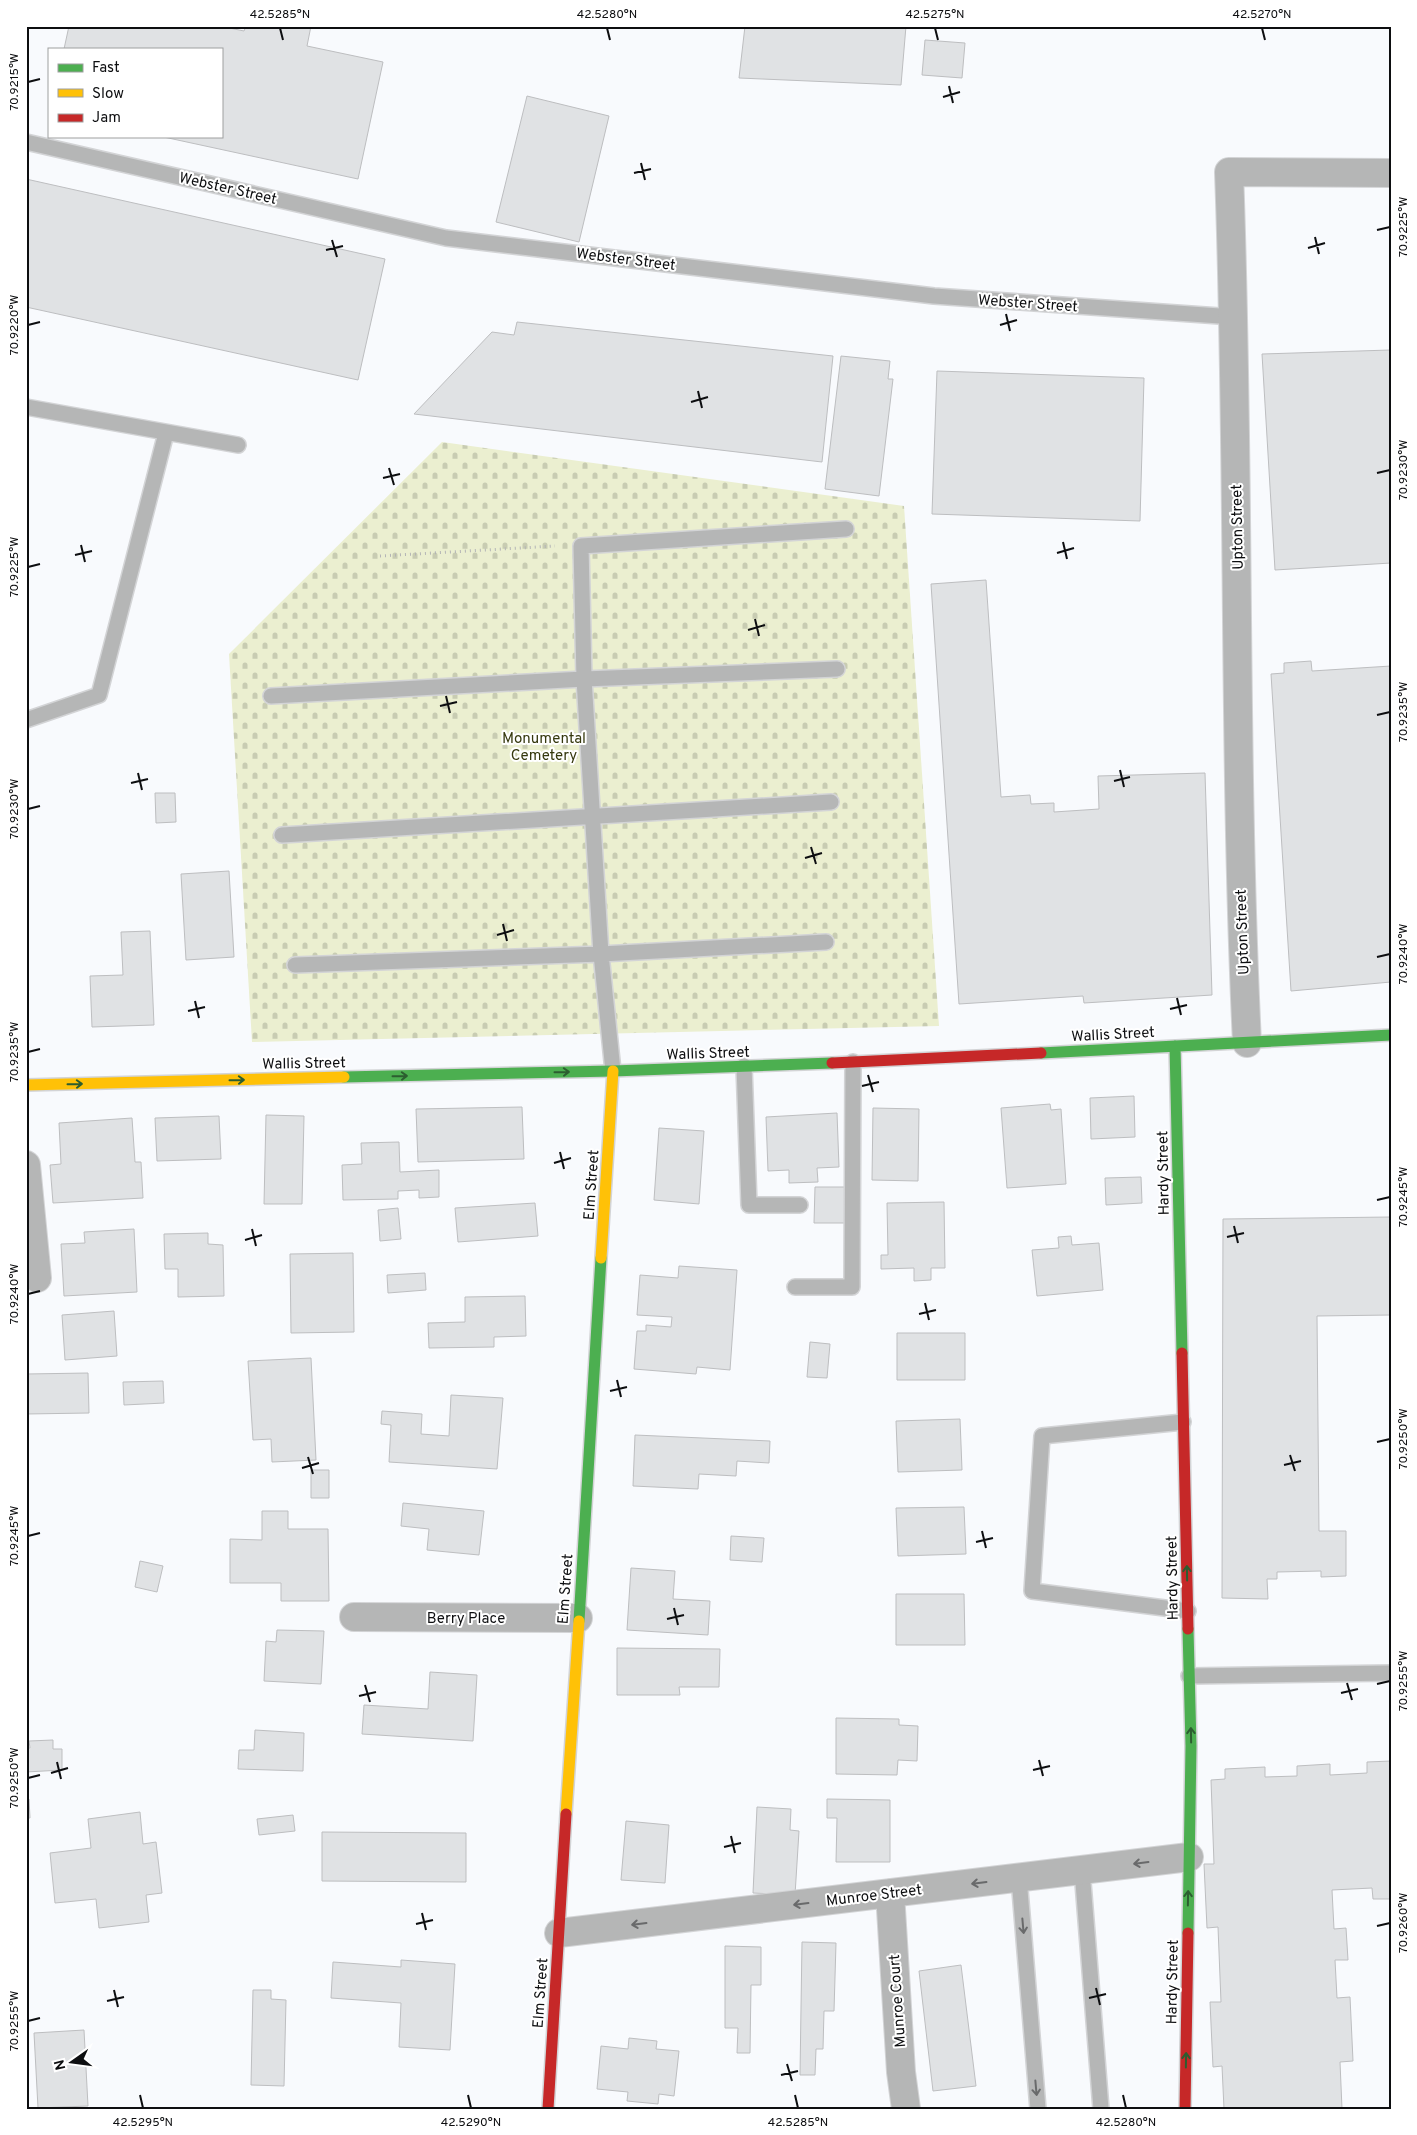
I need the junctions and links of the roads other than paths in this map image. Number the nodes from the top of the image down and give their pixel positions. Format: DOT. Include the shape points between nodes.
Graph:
graph roads {
  1 [pos="26,142"];
  2 [pos="1391,173"];
  3 [pos="1234,318"];
  4 [pos="26,407"];
  5 [pos="166,433"];
  6 [pos="238,445"];
  7 [pos="846,529"];
  8 [pos="837,668"];
  9 [pos="584,679"];
  10 [pos="271,696"];
  11 [pos="26,720"];
  12 [pos="831,802"];
  13 [pos="594,816"];
  14 [pos="282,835"];
  15 [pos="826,942"];
  16 [pos="601,954"];
  17 [pos="294,965"];
  18 [pos="1391,1035"];
  19 [pos="1247,1043"];
  20 [pos="1175,1046"];
  21 [pos="853,1062"];
  22 [pos="744,1066"];
  23 [pos="613,1071"];
  24 [pos="26,1085"];
  25 [pos="26,1165"];
  26 [pos="800,1204"];
  27 [pos="37,1278"];
  28 [pos="795,1287"];
  29 [pos="1183,1422"];
  30 [pos="1188,1611"];
  31 [pos="354,1618"];
  32 [pos="578,1618"];
  33 [pos="1391,1672"];
  34 [pos="1189,1676"];
  35 [pos="1189,1857"];
  36 [pos="1082,1870"];
  37 [pos="1019,1878"];
  38 [pos="890,1894"];
  39 [pos="559,1933"];
  40 [pos="548,2109"];
  41 [pos="906,2109"];
  42 [pos="1038,2109"];
  43 [pos="1100,2109"];
  44 [pos="1185,2109"];
  1 -- 3 [label="lane, Webster Street" via="446,238 934,296"];
  2 -- 3 [label="street, Upton Street" via="1229,172"];
  3 -- 19 [label="street, Upton Street" via="1241,923"];
  4 -- 5 [label="lane"];
  5 -- 6 [label="lane"];
  5 -- 11 [label="lane" via="99,695"];
  7 -- 9 [label="lane" via="581,546"];
  8 -- 9 [label="lane"];
  9 -- 10 [label="lane"];
  9 -- 13 [label="lane"];
  12 -- 13 [label="lane"];
  13 -- 14 [label="lane"];
  13 -- 16 [label="lane"];
  15 -- 16 [label="lane"];
  16 -- 17 [label="lane"];
  16 -- 23 [label="lane"];
  18 -- 19 [label="street, Wallis Street"];
  19 -- 20 [label="street, Wallis Street"];
  20 -- 21 [label="street, Wallis Street"];
  20 -- 29 [label="street, Hardy Street"];
  21 -- 22 [label="street, Wallis Street"];
  21 -- 28 [label="lane" via="852,1287"];
  22 -- 23 [label="street, Wallis Street"];
  22 -- 26 [label="lane" via="749,1205"];
  24 -- 23 [label="street, Wallis Street, one-way"];
  23 -- 32 [label="street, Elm Street"];
  25 -- 27 [label="street"];
  30 -- 29 [label="street, Hardy Street, one-way"];
  29 -- 30 [label="lane" via="1042,1436 1032,1591"];
  30 -- 34 [label="street, Hardy Street"];
  31 -- 32 [label="street, Berry Place"];
  32 -- 39 [label="street, Elm Street"];
  33 -- 34 [label="lane"];
  35 -- 34 [label="street, Hardy Street, one-way"];
  35 -- 36 [label="street, Munroe Street, one-way"];
  44 -- 35 [label="street, Hardy Street, one-way"];
  36 -- 37 [label="street, Munroe Street"];
  36 -- 43 [label="lane"];
  37 -- 38 [label="street, Munroe Street, one-way"];
  37 -- 42 [label="lane, one-way"];
  38 -- 39 [label="street, Munroe Street, one-way"];
  38 -- 41 [label="street, Munroe Court"];
  39 -- 40 [label="street, Elm Street"];
}
